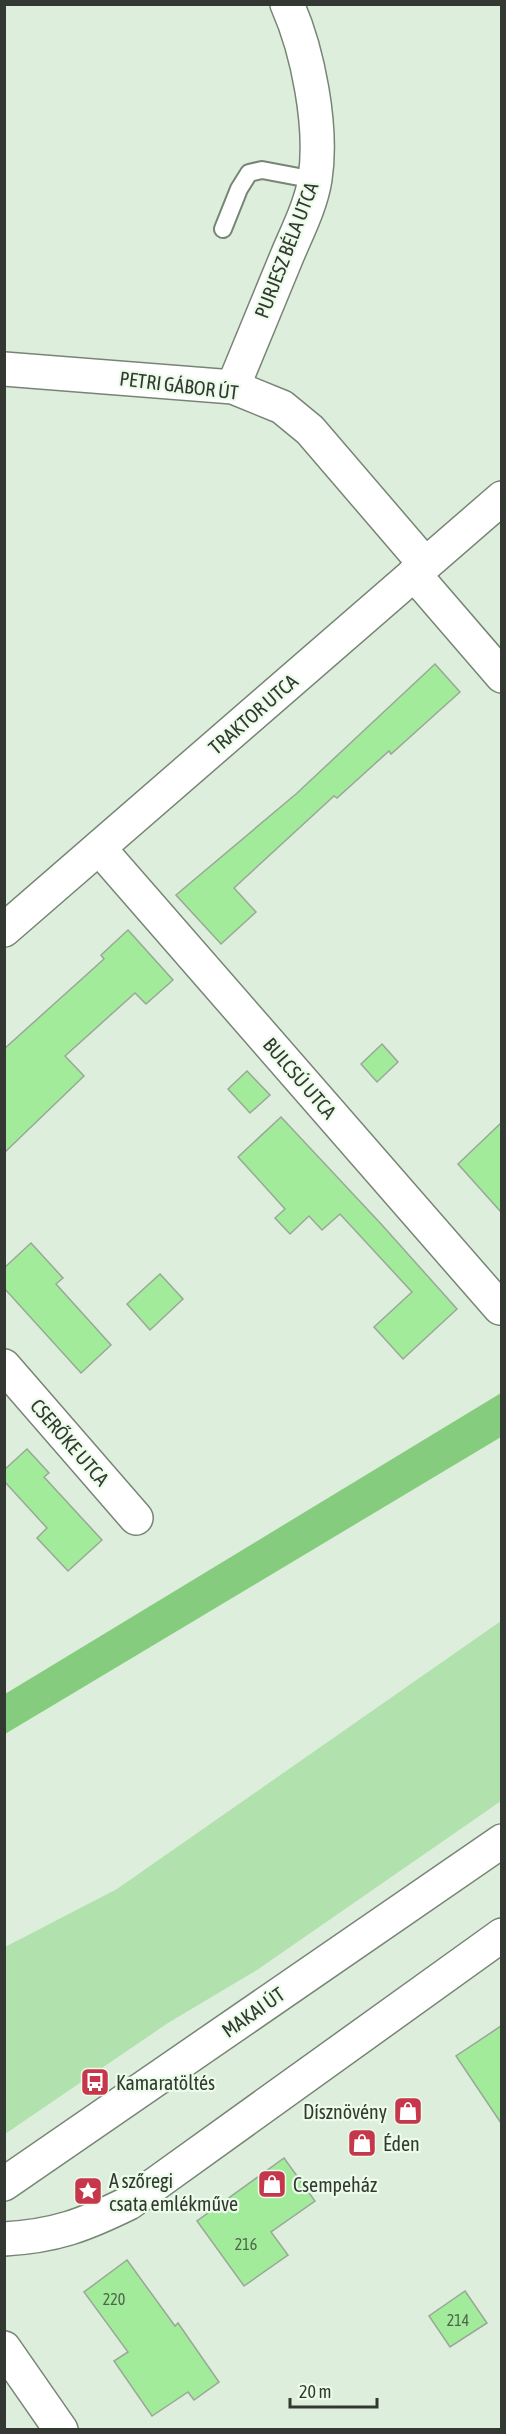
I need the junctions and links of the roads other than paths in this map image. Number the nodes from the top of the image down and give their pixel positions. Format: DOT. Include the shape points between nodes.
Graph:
graph roads {
  1 [pos="286,4"];
  2 [pos="315,180"];
  3 [pos="224,229"];
  4 [pos="4,369"];
  5 [pos="232,387"];
  6 [pos="501,498"];
  7 [pos="419,569"];
  8 [pos="501,676"];
  9 [pos="99,848"];
  10 [pos="4,930"];
  11 [pos="500,1308"];
  12 [pos="4,1366"];
  13 [pos="135,1518"];
  14 [pos="501,1840"];
  15 [pos="501,1935"];
  16 [pos="4,2184"];
  17 [pos="4,2239"];
  18 [pos="4,2348"];
  19 [pos="60,2430"];
  1 -- 2 [label="street, PURJESZ BÉLA UTCA" via="313,93 317,135"];
  2 -- 3 [label="lane" via="262,170 249,173"];
  2 -- 5 [label="street, PURJESZ BÉLA UTCA" via="302,221"];
  4 -- 5 [label="street, PETRI GÁBOR ÚT"];
  5 -- 7 [label="street, PETRI GÁBOR ÚT" via="282,407 310,430"];
  6 -- 7 [label="street, TRAKTOR UTCA"];
  7 -- 8 [label="street, PETRI GÁBOR ÚT"];
  7 -- 9 [label="street, TRAKTOR UTCA"];
  9 -- 10 [label="street, TRAKTOR UTCA"];
  9 -- 11 [label="street, BULCSÚ UTCA"];
  12 -- 13 [label="street, CSERŐKE UTCA"];
  14 -- 16 [label="street, MAKAI ÚT"];
  15 -- 17 [label="street" via="129,2204 81,2226 34,2237"];
  18 -- 19 [label="street"];
}
